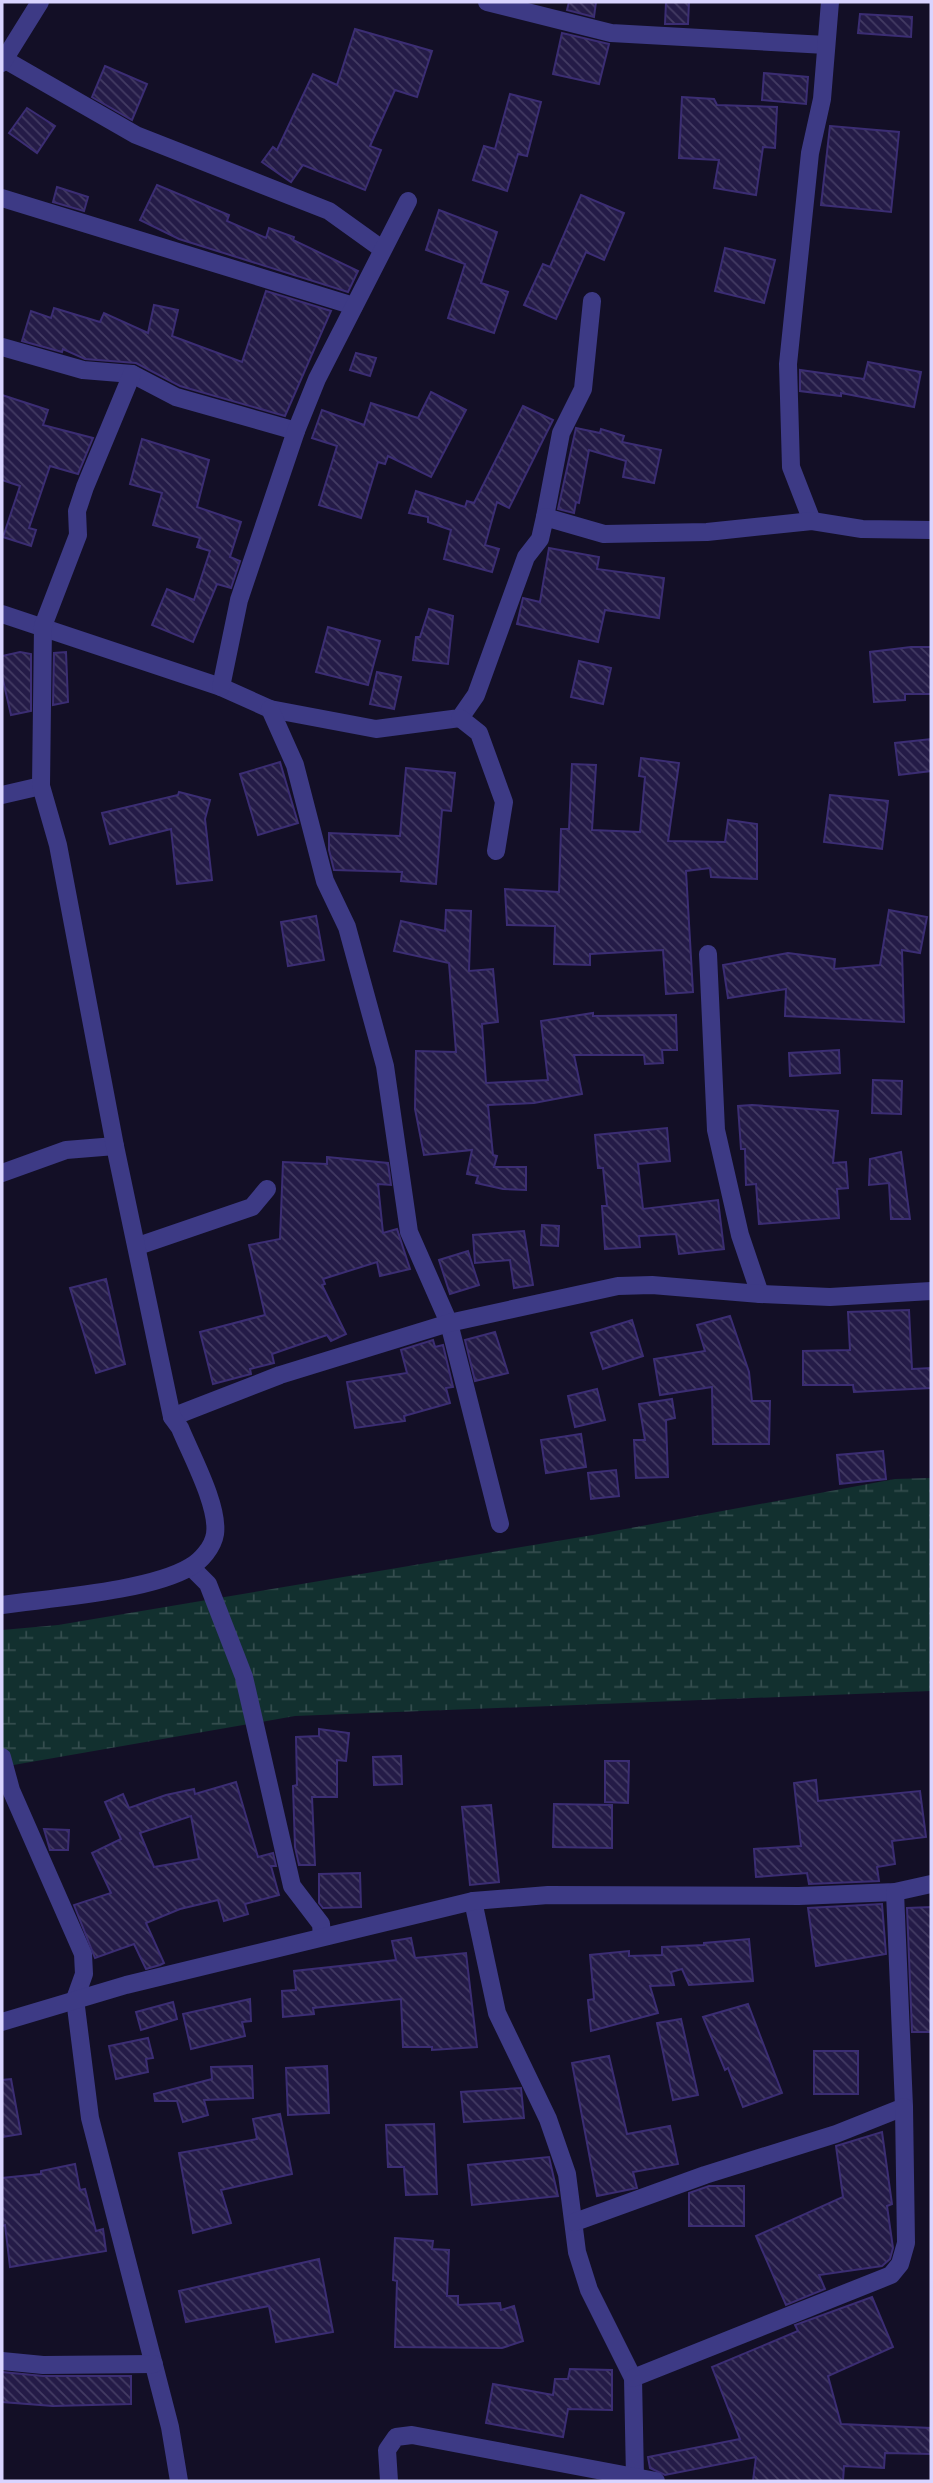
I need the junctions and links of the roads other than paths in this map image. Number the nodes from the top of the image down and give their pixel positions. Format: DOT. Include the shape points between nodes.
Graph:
graph roads {
  1 [pos="40,2"];
  2 [pos="486,2"];
  3 [pos="830,2"];
  4 [pos="826,45"];
  5 [pos="3,60"];
  6 [pos="2,198"];
  7 [pos="408,201"];
  8 [pos="382,249"];
  9 [pos="592,301"];
  10 [pos="354,306"];
  11 [pos="2,347"];
  12 [pos="132,374"];
  13 [pos="296,432"];
  14 [pos="545,517"];
  15 [pos="812,521"];
  16 [pos="931,530"];
  17 [pos="2,614"];
  18 [pos="43,626"];
  19 [pos="221,687"];
  20 [pos="271,709"];
  21 [pos="460,719"];
  22 [pos="41,786"];
  23 [pos="2,794"];
  24 [pos="496,851"];
  25 [pos="708,954"];
  26 [pos="115,1146"];
  27 [pos="2,1173"];
  28 [pos="267,1189"];
  29 [pos="138,1246"];
  30 [pos="931,1291"];
  31 [pos="760,1294"];
  32 [pos="449,1323"];
  33 [pos="172,1417"];
  34 [pos="500,1524"];
  35 [pos="191,1567"];
  36 [pos="2,1605"];
  37 [pos="2,1757"];
  38 [pos="931,1884"];
  39 [pos="895,1892"];
  40 [pos="473,1901"];
  41 [pos="322,1937"];
  42 [pos="75,1999"];
  43 [pos="2,2022"];
  44 [pos="904,2107"];
  45 [pos="575,2222"];
  46 [pos="2,2361"];
  47 [pos="154,2364"];
  48 [pos="633,2378"];
  49 [pos="635,2478"];
  50 [pos="179,2481"];
  51 [pos="389,2481"];
  52 [pos="656,2481"];
  1 -- 5 [label="street"];
  2 -- 4 [label="street" via="611,33"];
  3 -- 4 [label="street"];
  4 -- 15 [label="street" via="788,364 792,467"];
  5 -- 8 [label="street" via="136,135 329,211"];
  6 -- 10 [label="street"];
  7 -- 8 [label="street"];
  8 -- 10 [label="street"];
  9 -- 14 [label="street" via="583,389 561,433"];
  10 -- 13 [label="street"];
  11 -- 12 [label="street" via="83,370"];
  12 -- 13 [label="street" via="176,397"];
  12 -- 18 [label="street" via="85,487 77,511 78,535"];
  13 -- 19 [label="street" via="239,600"];
  14 -- 15 [label="street" via="604,534 707,532"];
  14 -- 21 [label="street" via="476,695"];
  15 -- 16 [label="street" via="862,529"];
  17 -- 18 [label="street"];
  18 -- 19 [label="street"];
  18 -- 22 [label="street"];
  19 -- 20 [label="street"];
  20 -- 21 [label="street" via="376,729"];
  20 -- 32 [label="street" via="295,765 325,881 347,927 385,1066 409,1232"];
  21 -- 24 [label="street" via="479,733 504,802"];
  22 -- 23 [label="street"];
  22 -- 26 [label="street" via="58,845"];
  25 -- 31 [label="street" via="716,1130 740,1235"];
  26 -- 27 [label="street" via="66,1150"];
  26 -- 29 [label="street"];
  28 -- 29 [label="street" via="252,1207"];
  29 -- 33 [label="street"];
  30 -- 31 [label="street" via="830,1297"];
  31 -- 32 [label="street" via="652,1284 618,1286"];
  32 -- 33 [label="street" via="280,1375"];
  32 -- 34 [label="street"];
  33 -- 35 [label="street" via="215,1516 209,1550"];
  35 -- 36 [label="street" via="153,1582"];
  35 -- 41 [label="street" via="208,1584 244,1677 292,1886 321,1924"];
  37 -- 42 [label="street" via="11,1790 83,1954 84,1974"];
  38 -- 39 [label="street"];
  39 -- 40 [label="street" via="548,1895"];
  39 -- 44 [label="street"];
  40 -- 41 [label="street"];
  40 -- 45 [label="street" via="497,2012 548,2119 567,2174"];
  41 -- 42 [label="street"];
  42 -- 43 [label="street"];
  42 -- 47 [label="street" via="90,2118"];
  44 -- 45 [label="street"];
  44 -- 48 [label="street" via="906,2243 891,2275"];
  45 -- 48 [label="street" via="577,2252 589,2290"];
  46 -- 47 [label="street"];
  47 -- 50 [label="street"];
  48 -- 49 [label="street"];
  49 -- 51 [label="street" via="412,2435 396,2437 387,2450"];
  49 -- 52 [label="street"];
}
